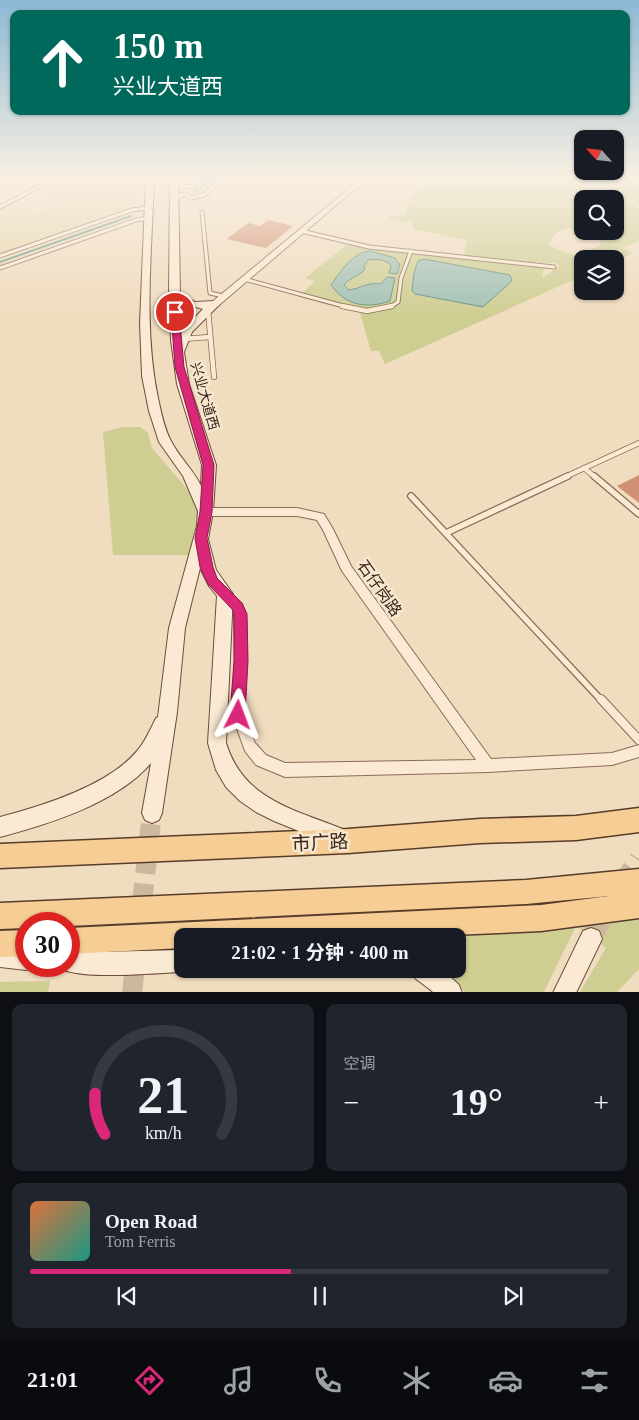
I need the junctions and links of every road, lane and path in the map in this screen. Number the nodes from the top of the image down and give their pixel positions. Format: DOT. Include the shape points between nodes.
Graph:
graph roads {
  1 [pos="94,223"];
  2 [pos="127,223"];
  3 [pos="148,223"];
  4 [pos="174,223"];
  5 [pos="203,223"];
  6 [pos="310,223"];
  7 [pos="301,231"];
  8 [pos="412,251"];
  9 [pos="0,256"];
  10 [pos="0,268"];
  11 [pos="554,268"];
  12 [pos="244,279"];
  13 [pos="174,295"];
  14 [pos="215,303"];
  15 [pos="210,337"];
  16 [pos="183,339"];
  17 [pos="178,357"];
  18 [pos="214,377"];
  19 [pos="639,443"];
  20 [pos="584,468"];
  21 [pos="411,496"];
  22 [pos="206,512"];
  23 [pos="639,514"];
  24 [pos="446,533"];
  25 [pos="201,538"];
  26 [pos="225,594"];
  27 [pos="168,712"];
  28 [pos="639,740"];
  29 [pos="639,751"];
  30 [pos="488,766"];
  31 [pos="152,813"];
  32 [pos="639,820"];
  33 [pos="0,827"];
  34 [pos="348,841"];
  35 [pos="0,856"];
  36 [pos="639,881"];
  37 [pos="639,905"];
  38 [pos="0,916"];
  39 [pos="592,939"];
  40 [pos="80,940"];
  41 [pos="15,943"];
  42 [pos="0,944"];
  43 [pos="0,956"];
  44 [pos="15,958"];
  45 [pos="174,961"];
  46 [pos="80,962"];
  47 [pos="435,978"];
  48 [pos="451,992"];
  49 [pos="564,992"];
  1 -- 9 [label="lane"];
  2 -- 10 [label="lane"];
  3 -- 22 [label="street" via="146,355 151,391 165,442 189,475"];
  4 -- 13 [label="street, 兴业大道西"];
  5 -- 14 [label="lane" via="210,293"];
  6 -- 7 [label="street"];
  7 -- 8 [label="lane" via="369,247"];
  7 -- 12 [label="street"];
  8 -- 11 [label="lane"];
  8 -- 12 [label="lane" via="401,278 398,302 372,310 357,310"];
  12 -- 14 [label="street"];
  13 -- 14 [label="street" via="192,305"];
  13 -- 17 [label="street, 兴业大道西"];
  14 -- 15 [label="lane"];
  14 -- 16 [label="street" via="188,329"];
  15 -- 16 [label="lane"];
  15 -- 18 [label="lane"];
  16 -- 17 [label="street"];
  17 -- 22 [label="street, 兴业大道西" via="209,465"];
  19 -- 20 [label="lane"];
  20 -- 23 [label="lane"];
  20 -- 24 [label="lane"];
  21 -- 24 [label="lane"];
  22 -- 25 [label="street, 兴业大道西"];
  22 -- 30 [label="street, 石仔岗路" via="297,512 320,517 346,568"];
  24 -- 28 [label="lane"];
  25 -- 26 [label="street" via="212,581"];
  25 -- 27 [label="street, 兴业大道西" via="177,628"];
  26 -- 30 [label="street" via="238,607 240,614 238,715 250,747 261,760 285,770"];
  26 -- 34 [label="street" via="217,742 228,775 245,795 264,806"];
  27 -- 31 [label="street, 兴业大道西"];
  27 -- 33 [label="street" via="149,749 136,765 106,786 65,806"];
  29 -- 30 [label="street" via="612,760"];
  32 -- 34 [label="main road, 市广路" via="576,828"];
  34 -- 35 [label="main road, 市广路"];
  36 -- 38 [label="main road" via="517,892"];
  37 -- 40 [label="main road" via="541,918"];
  39 -- 49 [label="street"];
  41 -- 42 [label="main road"];
  43 -- 44 [label="street"];
  45 -- 46 [label="street"];
  47 -- 48 [label="street"];
}
